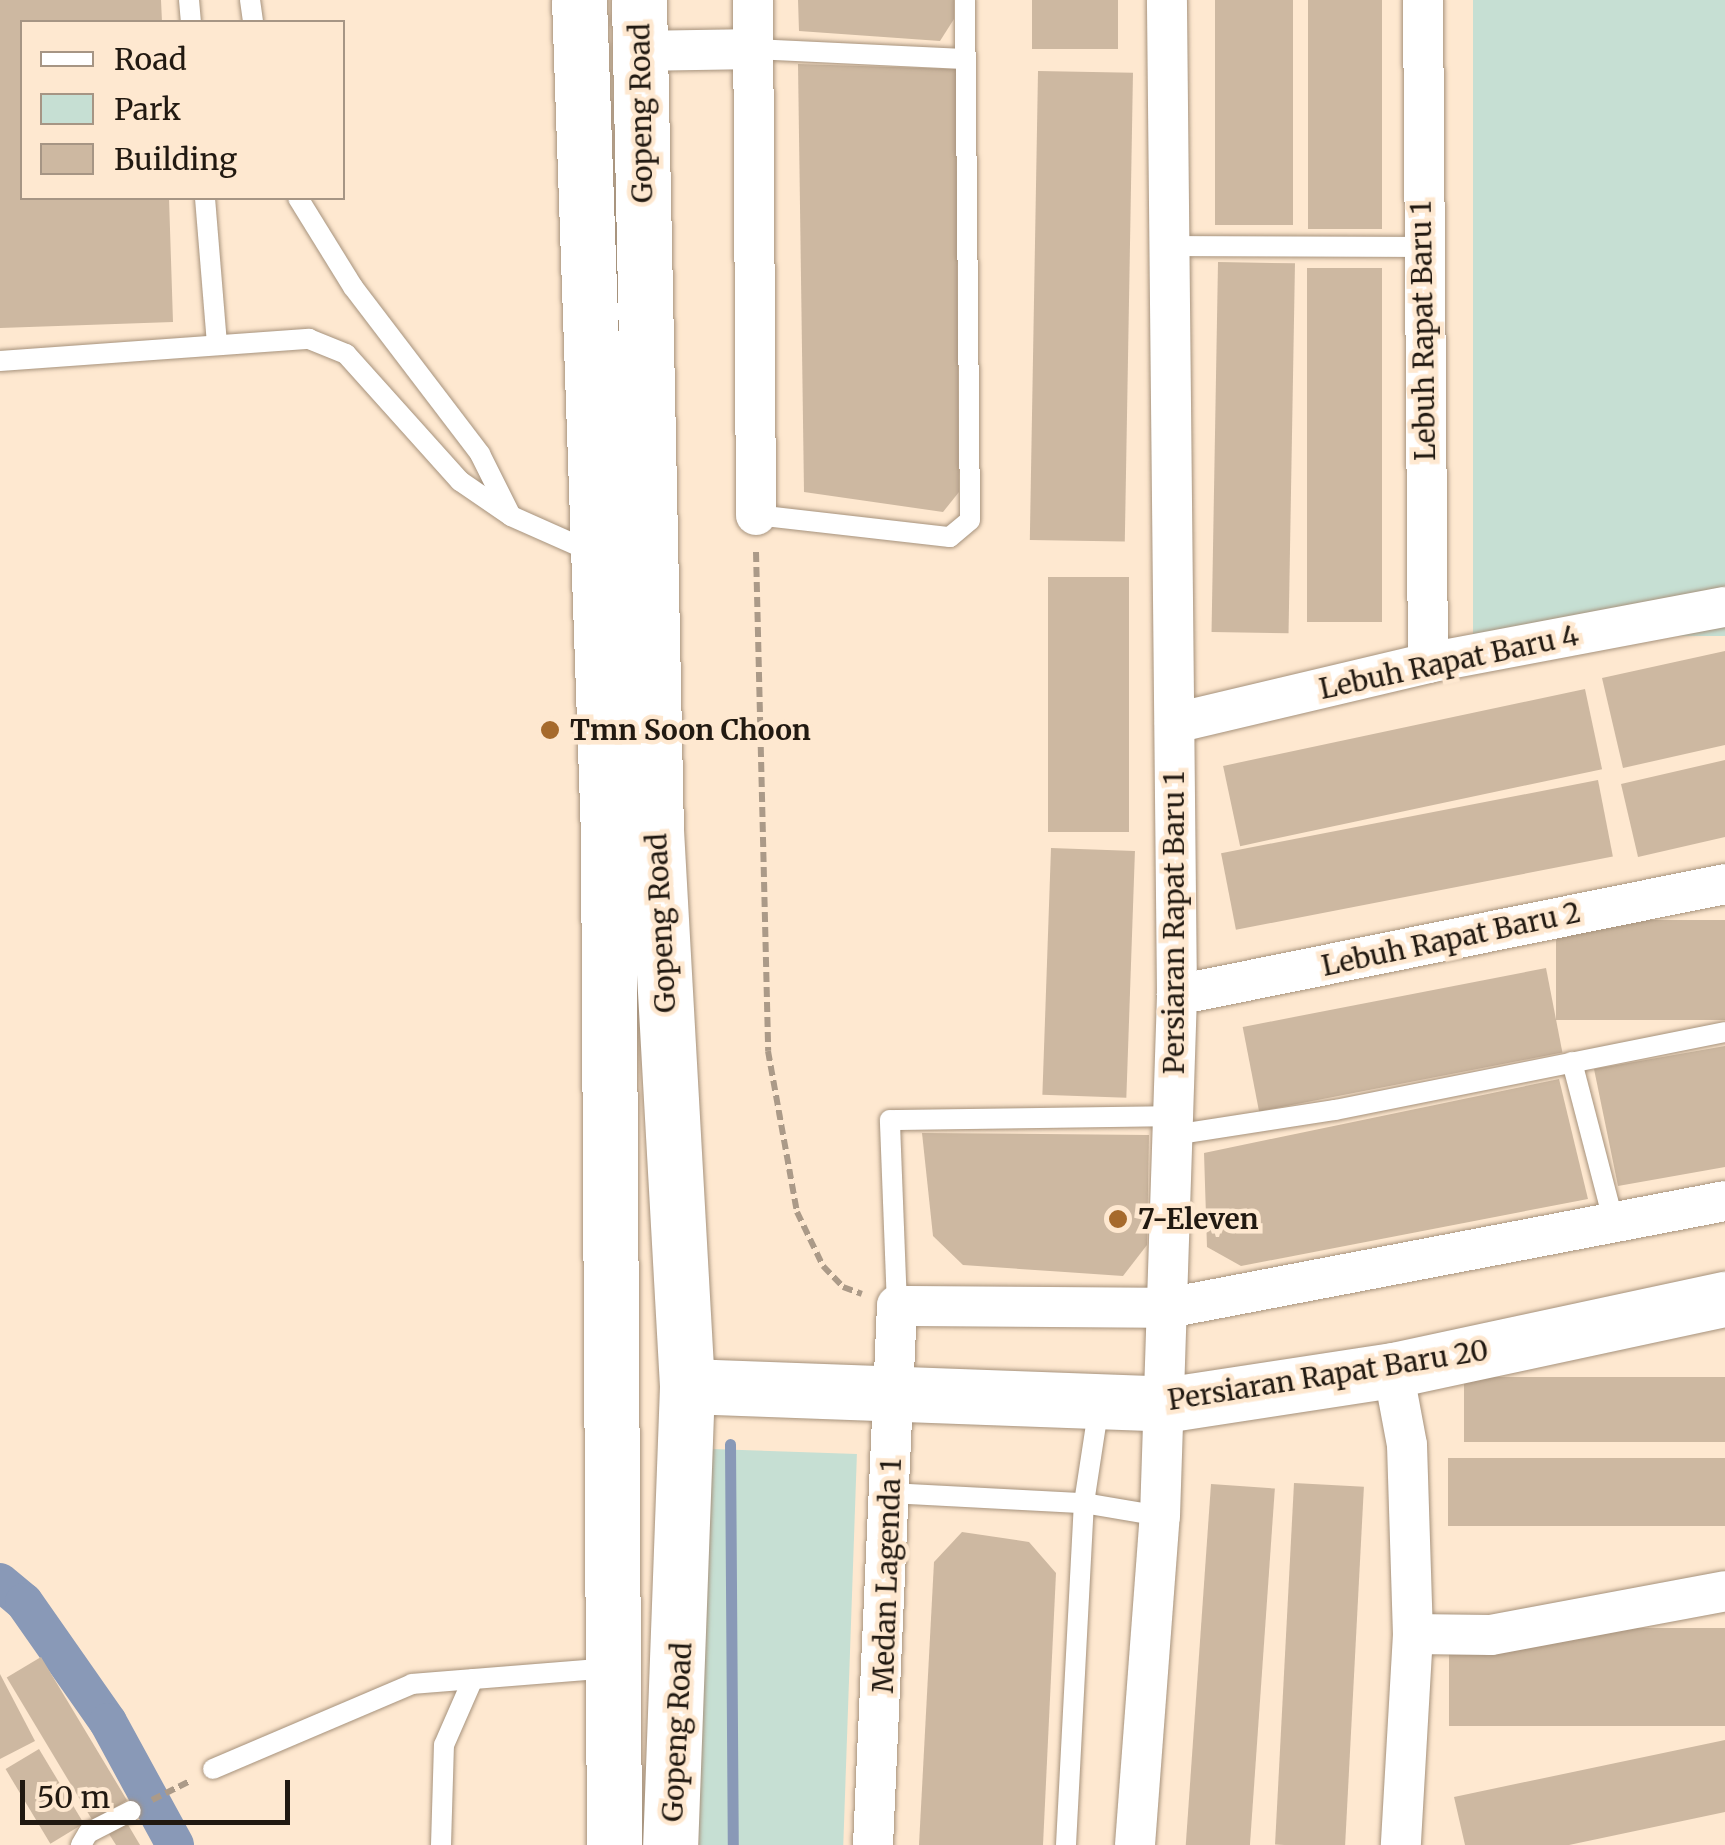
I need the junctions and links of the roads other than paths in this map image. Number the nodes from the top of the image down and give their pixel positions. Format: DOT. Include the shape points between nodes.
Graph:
graph roads {
  1 [pos="579,0"];
  2 [pos="753,0"];
  3 [pos="965,0"];
  4 [pos="1166,0"];
  5 [pos="1423,0"];
  6 [pos="639,25"];
  7 [pos="753,50"];
  8 [pos="965,59"];
  9 [pos="205,200"];
  10 [pos="299,200"];
  11 [pos="1169,246"];
  12 [pos="1420,247"];
  13 [pos="217,346"];
  14 [pos="0,360"];
  15 [pos="756,515"];
  16 [pos="510,516"];
  17 [pos="598,554"];
  18 [pos="1725,607"];
  19 [pos="1428,663"];
  20 [pos="1175,722"];
  21 [pos="1725,884"];
  22 [pos="1177,995"];
  23 [pos="1725,1032"];
  24 [pos="1572,1062"];
  25 [pos="1172,1125"];
  26 [pos="1725,1201"];
  27 [pos="1615,1227"];
  28 [pos="610,1241"];
  29 [pos="1725,1299"];
  30 [pos="897,1306"];
  31 [pos="1168,1308"];
  32 [pos="1393,1370"];
  33 [pos="687,1386"];
  34 [pos="892,1391"];
  35 [pos="1100,1402"];
  36 [pos="1161,1404"];
  37 [pos="890,1493"];
  38 [pos="1084,1502"];
  39 [pos="1160,1516"];
  40 [pos="615,1530"];
  41 [pos="1725,1590"];
  42 [pos="1413,1634"];
  43 [pos="615,1668"];
  44 [pos="474,1679"];
  45 [pos="213,1769"];
  46 [pos="131,1811"];
  47 [pos="82,1845"];
  48 [pos="440,1845"];
  49 [pos="614,1845"];
  50 [pos="670,1845"];
  51 [pos="873,1845"];
  52 [pos="1066,1845"];
  53 [pos="1134,1845"];
  54 [pos="1401,1845"];
  1 -- 17 [label="main road, Gopeng Road"];
  2 -- 7 [label="street"];
  3 -- 8 [label="lane"];
  4 -- 11 [label="street, Persiaran Rapat Baru 1"];
  5 -- 12 [label="street, Lebuh Rapat Baru 1"];
  6 -- 7 [label="street"];
  6 -- 33 [label="main road, Gopeng Road" via="656,830"];
  7 -- 8 [label="lane"];
  7 -- 15 [label="street"];
  8 -- 15 [label="lane" via="970,520 950,537"];
  9 -- 13 [label="lane"];
  10 -- 16 [label="lane" via="353,286 480,454"];
  11 -- 12 [label="lane"];
  11 -- 20 [label="street, Persiaran Rapat Baru 1"];
  12 -- 19 [label="street, Lebuh Rapat Baru 1"];
  13 -- 14 [label="lane"];
  13 -- 16 [label="lane" via="309,339 346,354 460,481"];
  16 -- 17 [label="lane"];
  17 -- 28 [label="main road, Gopeng Road" via="608,836"];
  18 -- 19 [label="street, Lebuh Rapat Baru 4"];
  19 -- 20 [label="street, Lebuh Rapat Baru 4"];
  20 -- 22 [label="street, Persiaran Rapat Baru 1"];
  21 -- 22 [label="street, Lebuh Rapat Baru 2"];
  22 -- 25 [label="street, Persiaran Rapat Baru 1"];
  23 -- 24 [label="lane"];
  24 -- 25 [label="lane"];
  24 -- 27 [label="lane"];
  25 -- 30 [label="lane" via="890,1120"];
  25 -- 31 [label="street, Persiaran Rapat Baru 1"];
  26 -- 27 [label="street"];
  27 -- 31 [label="street"];
  28 -- 33 [label="main road" via="643,1337 663,1369"];
  28 -- 40 [label="main road, Gopeng Road"];
  29 -- 32 [label="main road, Persiaran Rapat Baru 20"];
  30 -- 31 [label="street"];
  30 -- 34 [label="street, Medan Lagenda 1"];
  31 -- 36 [label="street, Persiaran Rapat Baru 1"];
  32 -- 36 [label="main road, Persiaran Rapat Baru 20"];
  32 -- 42 [label="street" via="1407,1446"];
  33 -- 34 [label="main road, Persiaran Rapat Baru 20"];
  33 -- 40 [label="main road" via="641,1449"];
  33 -- 50 [label="main road, Gopeng Road"];
  34 -- 35 [label="main road, Persiaran Rapat Baru 20"];
  34 -- 37 [label="street, Medan Lagenda 1"];
  35 -- 36 [label="main road, Persiaran Rapat Baru 20"];
  35 -- 38 [label="lane"];
  36 -- 39 [label="street, Persiaran Rapat Baru 1"];
  37 -- 38 [label="lane"];
  37 -- 51 [label="street, Medan Lagenda 1"];
  38 -- 39 [label="lane"];
  38 -- 52 [label="lane"];
  39 -- 53 [label="street, Persiaran Rapat Baru 1"];
  40 -- 43 [label="main road, Gopeng Road"];
  41 -- 42 [label="street" via="1491,1636"];
  42 -- 54 [label="street"];
  43 -- 44 [label="lane"];
  43 -- 49 [label="main road, Gopeng Road"];
  44 -- 45 [label="lane" via="412,1684"];
  44 -- 48 [label="lane" via="444,1746"];
  46 -- 47 [label="lane" via="88,1833"];
}
